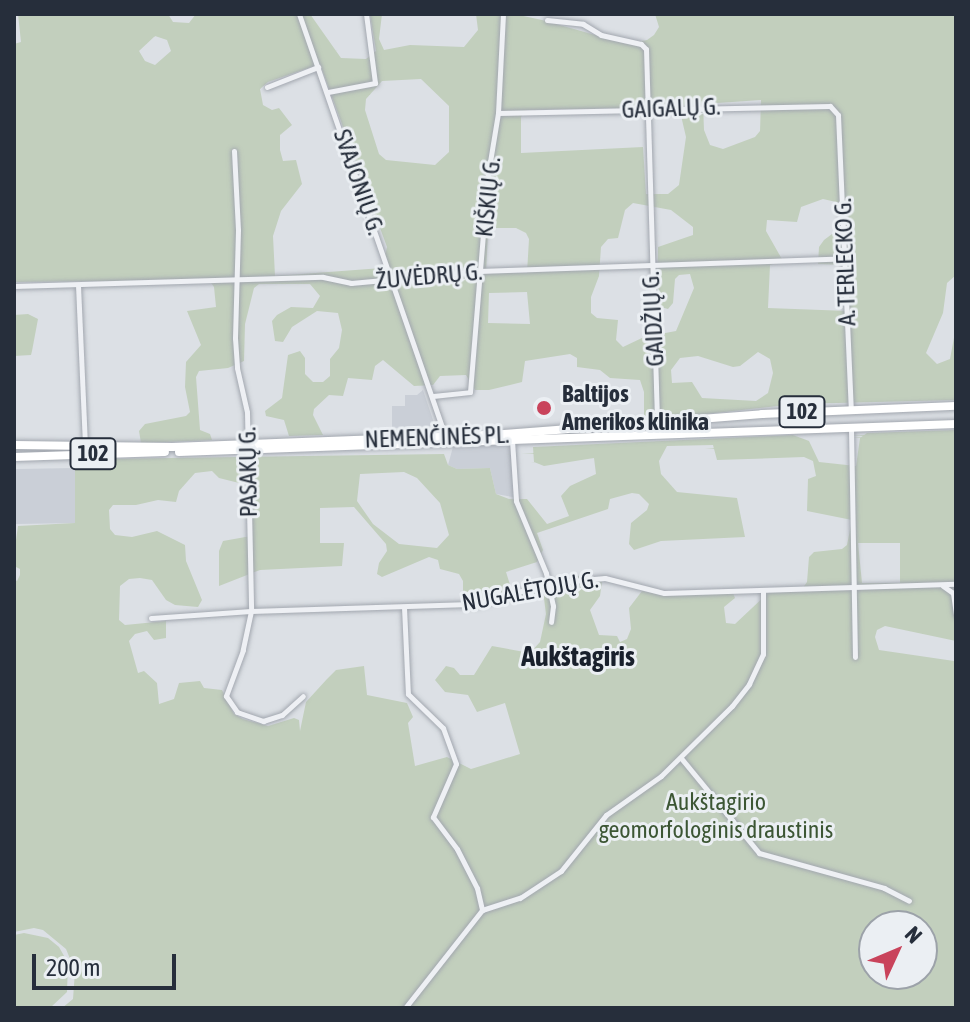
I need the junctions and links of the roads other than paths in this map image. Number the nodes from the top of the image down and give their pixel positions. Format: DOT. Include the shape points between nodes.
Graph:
graph roads {
  1 [pos="299,14"];
  2 [pos="366,14"];
  3 [pos="503,14"];
  4 [pos="547,20"];
  5 [pos="318,67"];
  6 [pos="267,87"];
  7 [pos="328,92"];
  8 [pos="646,109"];
  9 [pos="498,113"];
  10 [pos="838,115"];
  11 [pos="234,151"];
  12 [pos="845,258"];
  13 [pos="651,263"];
  14 [pos="481,271"];
  15 [pos="393,280"];
  16 [pos="235,281"];
  17 [pos="78,285"];
  18 [pos="14,286"];
  19 [pos="433,396"];
  20 [pos="956,406"];
  21 [pos="851,409"];
  22 [pos="657,412"];
  23 [pos="668,422"];
  24 [pos="648,424"];
  25 [pos="956,424"];
  26 [pos="851,428"];
  27 [pos="446,440"];
  28 [pos="512,440"];
  29 [pos="14,445"];
  30 [pos="85,448"];
  31 [pos="248,448"];
  32 [pos="14,457"];
  33 [pos="548,583"];
  34 [pos="956,584"];
  35 [pos="856,585"];
  36 [pos="938,585"];
  37 [pos="763,590"];
  38 [pos="404,607"];
  39 [pos="251,611"];
  40 [pos="956,615"];
  41 [pos="151,618"];
  42 [pos="551,622"];
  43 [pos="855,657"];
  44 [pos="303,696"];
  45 [pos="681,758"];
  46 [pos="909,901"];
  47 [pos="482,910"];
  48 [pos="405,1008"];
  1 -- 5 [label="street, SVAJONIŲ G."];
  2 -- 7 [label="street" via="375,83"];
  3 -- 9 [label="street, KIŠKIŲ G."];
  4 -- 8 [label="street, GAIDŽIŲ G." via="583,24 601,35 645,46"];
  5 -- 6 [label="street"];
  5 -- 7 [label="street, SVAJONIŲ G."];
  7 -- 15 [label="street, SVAJONIŲ G."];
  8 -- 9 [label="street, GAIGALŲ G."];
  8 -- 10 [label="street, GAIGALŲ G." via="826,104"];
  8 -- 13 [label="street, GAIDŽIŲ G."];
  9 -- 14 [label="street, KIŠKIŲ G."];
  10 -- 12 [label="street, A. TERLECKO G."];
  11 -- 16 [label="street, PASAKŲ G."];
  12 -- 13 [label="street, ŽUVĖDRŲ G."];
  12 -- 21 [label="street, A. TERLECKO G."];
  13 -- 14 [label="street, ŽUVĖDRŲ G."];
  13 -- 22 [label="street, GAIDŽIŲ G."];
  14 -- 15 [label="street, ŽUVĖDRŲ G."];
  14 -- 19 [label="street, KIŠKIŲ G." via="470,392"];
  15 -- 16 [label="street, ŽUVĖDRŲ G."];
  15 -- 19 [label="street, SVAJONIŲ G."];
  16 -- 17 [label="street, ŽUVĖDRŲ G."];
  16 -- 31 [label="street, PASAKŲ G." via="237,368 246,401"];
  17 -- 18 [label="street, ŽUVĖDRŲ G."];
  17 -- 30 [label="street"];
  19 -- 27 [label="street, SVAJONIŲ G."];
  20 -- 21 [label="main road, NEMENČINĖS PL. / 102"];
  21 -- 23 [label="main road, NEMENČINĖS PL. / 102"];
  21 -- 26 [label="main road"];
  22 -- 23 [label="street"];
  22 -- 24 [label="street"];
  23 -- 24 [label="main road, NEMENČINĖS PL. / 102"];
  24 -- 27 [label="main road, NEMENČINĖS PL. / 102"];
  25 -- 26 [label="main road, NEMENČINĖS PL. / 102"];
  26 -- 28 [label="main road, NEMENČINĖS PL. / 102"];
  26 -- 35 [label="street"];
  27 -- 28 [label="main road, NEMENČINĖS PL. / 102"];
  27 -- 31 [label="main road, NEMENČINĖS PL. / 102"];
  28 -- 33 [label="street" via="516,501"];
  29 -- 30 [label="main road, NEMENČINĖS PL. / 102"];
  30 -- 31 [label="main road, NEMENČINĖS PL. / 102"];
  31 -- 32 [label="main road, NEMENČINĖS PL. / 102"];
  31 -- 39 [label="street, PASAKŲ G."];
  33 -- 37 [label="street, NUGALĖTOJŲ G." via="606,578 664,593"];
  33 -- 38 [label="street, NUGALĖTOJŲ G." via="489,603"];
  33 -- 42 [label="street"];
  34 -- 36 [label="street, NUGALĖTOJŲ G."];
  35 -- 36 [label="street, NUGALĖTOJŲ G."];
  35 -- 37 [label="street, NUGALĖTOJŲ G."];
  35 -- 43 [label="street"];
  36 -- 40 [label="street" via="953,593"];
  37 -- 45 [label="street" via="763,654 749,684"];
  38 -- 39 [label="street, NUGALĖTOJŲ G."];
  38 -- 47 [label="street" via="408,694 443,728 456,764 433,817 457,849"];
  39 -- 41 [label="street, NUGALĖTOJŲ G."];
  39 -- 44 [label="street, PASAKŲ G." via="227,701 237,712 263,721 282,715"];
  45 -- 46 [label="street" via="759,853 884,888"];
  45 -- 47 [label="street" via="606,815 554,877 506,905"];
  47 -- 48 [label="street"];
}
